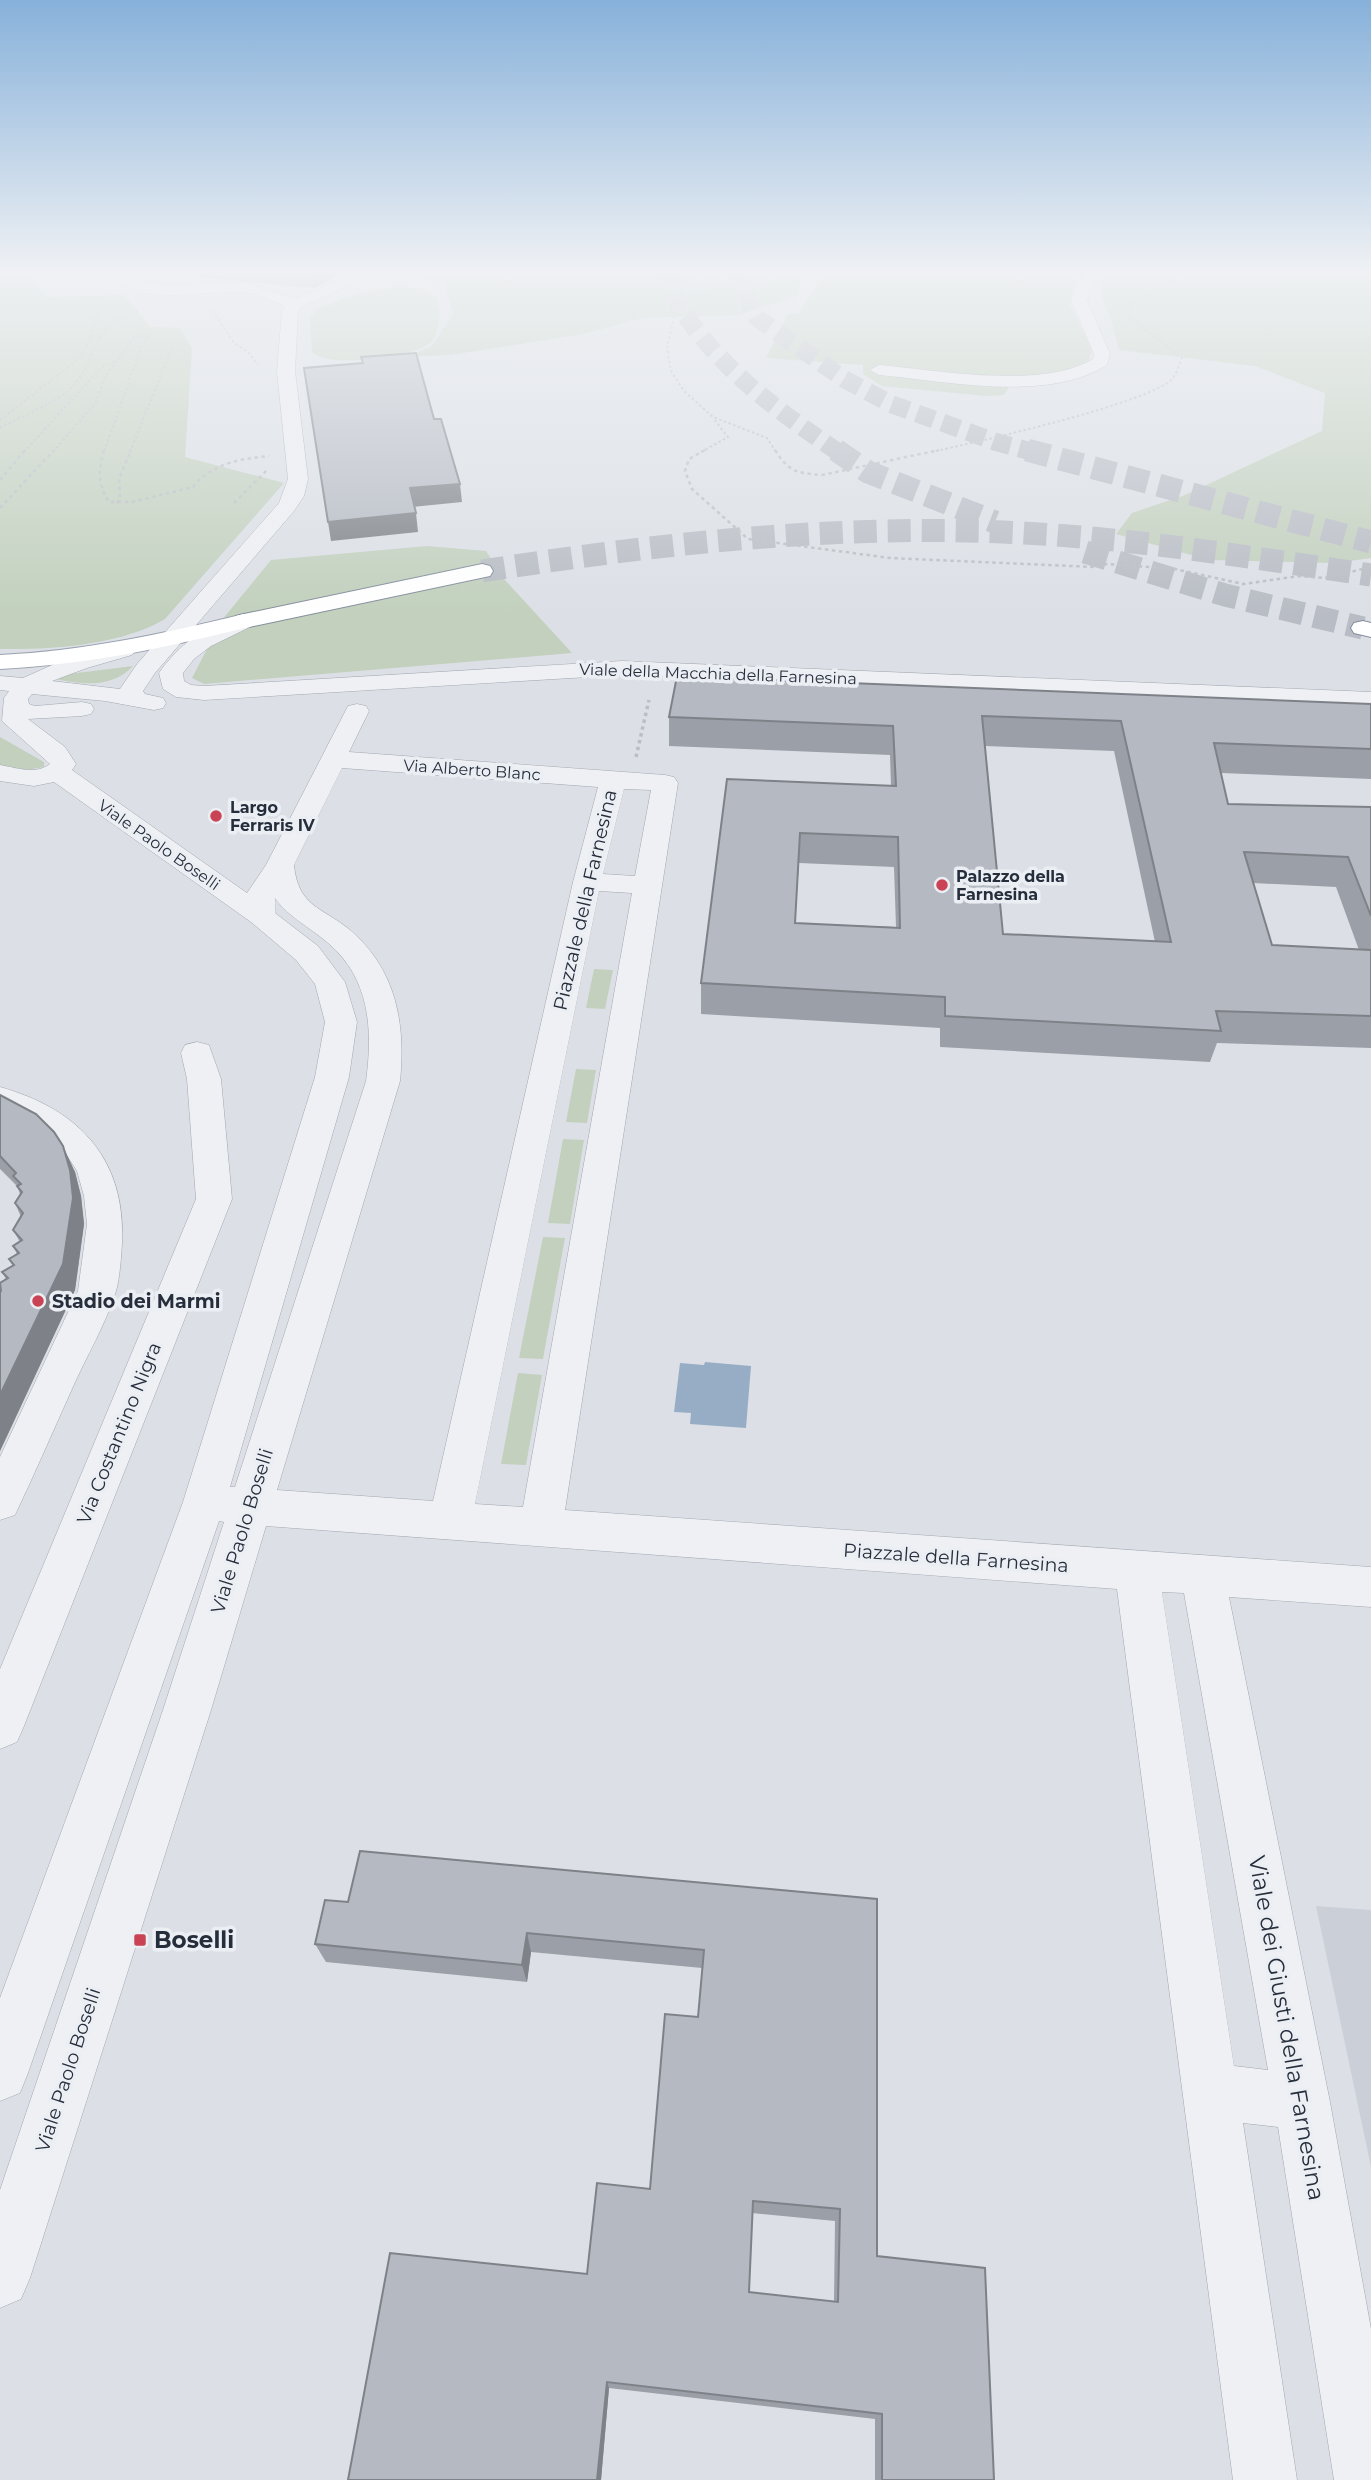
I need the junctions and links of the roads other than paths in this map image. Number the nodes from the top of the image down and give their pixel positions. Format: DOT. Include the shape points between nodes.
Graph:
graph roads {
  1 [pos="287,384"];
  2 [pos="482,571"];
  3 [pos="244,621"];
  4 [pos="167,641"];
  5 [pos="124,650"];
  6 [pos="0,662"];
  7 [pos="643,669"];
  8 [pos="753,689"];
  9 [pos="135,699"];
  10 [pos="1371,699"];
  11 [pos="13,703"];
  12 [pos="88,709"];
  13 [pos="1371,715"];
  14 [pos="338,717"];
  15 [pos="332,759"];
  16 [pos="57,763"];
  17 [pos="0,773"];
  18 [pos="613,780"];
  19 [pos="280,865"];
  20 [pos="587,882"];
  21 [pos="649,885"];
  22 [pos="261,916"];
  23 [pos="197,1053"];
  24 [pos="0,1098"];
  25 [pos="0,1502"];
  26 [pos="227,1505"];
  27 [pos="450,1522"];
  28 [pos="541,1528"];
  29 [pos="1137,1572"];
  30 [pos="1203,1576"];
  31 [pos="1371,1587"];
  32 [pos="130,1705"];
  33 [pos="187,1710"];
  34 [pos="0,1726"];
  35 [pos="0,2073"];
  36 [pos="1210,2091"];
  37 [pos="1302,2102"];
  38 [pos="0,2277"];
  39 [pos="1265,2480"];
  40 [pos="1366,2480"];
  1 -- 4 [label="street" via="298,479 294,496"];
  2 -- 3 [label="main road"];
  3 -- 4 [label="main road"];
  3 -- 7 [label="street, Viale della Macchia della Farnesina" via="190,649 171,673 172,684 185,692 204,693 575,669"];
  4 -- 5 [label="main road"];
  4 -- 9 [label="street" via="133,686 130,693"];
  5 -- 6 [label="main road"];
  5 -- 11 [label="street" via="46,672"];
  7 -- 8 [label="street"];
  7 -- 10 [label="street, Viale della Macchia della Farnesina"];
  8 -- 13 [label="street, Viale della Macchia della Farnesina"];
  8 -- 14 [label="street, Viale della Macchia della Farnesina" via="575,682 476,685 389,693"];
  9 -- 11 [label="street"];
  9 -- 14 [label="street" via="180,704 323,695 346,702"];
  11 -- 12 [label="street"];
  11 -- 16 [label="street, Viale Paolo Boselli" via="15,721"];
  12 -- 14 [label="street" via="175,713 292,707"];
  12 -- 16 [label="street" via="51,732 49,742"];
  14 -- 15 [label="street"];
  15 -- 18 [label="street, Via Alberto Blanc"];
  15 -- 19 [label="street"];
  16 -- 17 [label="street" via="45,777"];
  16 -- 22 [label="street, Viale Paolo Boselli"];
  18 -- 20 [label="street, Piazzale della Farnesina"];
  18 -- 21 [label="street, Piazzale della Farnesina" via="665,783"];
  19 -- 22 [label="street" via="261,893"];
  19 -- 26 [label="street, Viale Paolo Boselli" via="285,893 342,939 366,966 382,1006 388,1045 383,1081"];
  20 -- 21 [label="street"];
  20 -- 27 [label="street, Piazzale della Farnesina"];
  21 -- 28 [label="street, Piazzale della Farnesina"];
  22 -- 26 [label="street, Viale Paolo Boselli" via="306,953 330,982 340,1038"];
  23 -- 34 [label="street, Via Costantino Nigra" via="204,1079 214,1199"];
  24 -- 25 [label="street" via="51,1122 75,1143 105,1198 107,1225 97,1291"];
  26 -- 27 [label="street, Piazzale della Farnesina"];
  26 -- 32 [label="street, Viale Paolo Boselli"];
  26 -- 33 [label="street, Viale Paolo Boselli"];
  27 -- 28 [label="street, Piazzale della Farnesina"];
  28 -- 29 [label="street, Piazzale della Farnesina"];
  29 -- 30 [label="street, Piazzale della Farnesina"];
  29 -- 36 [label="street"];
  30 -- 31 [label="street, Piazzale della Farnesina"];
  30 -- 37 [label="street, Viale dei Giusti della Farnesina"];
  32 -- 33 [label="street"];
  32 -- 35 [label="street, Viale Paolo Boselli"];
  33 -- 38 [label="street, Viale Paolo Boselli"];
  36 -- 37 [label="street"];
  36 -- 39 [label="street"];
  37 -- 40 [label="street, Viale dei Giusti della Farnesina"];
}
